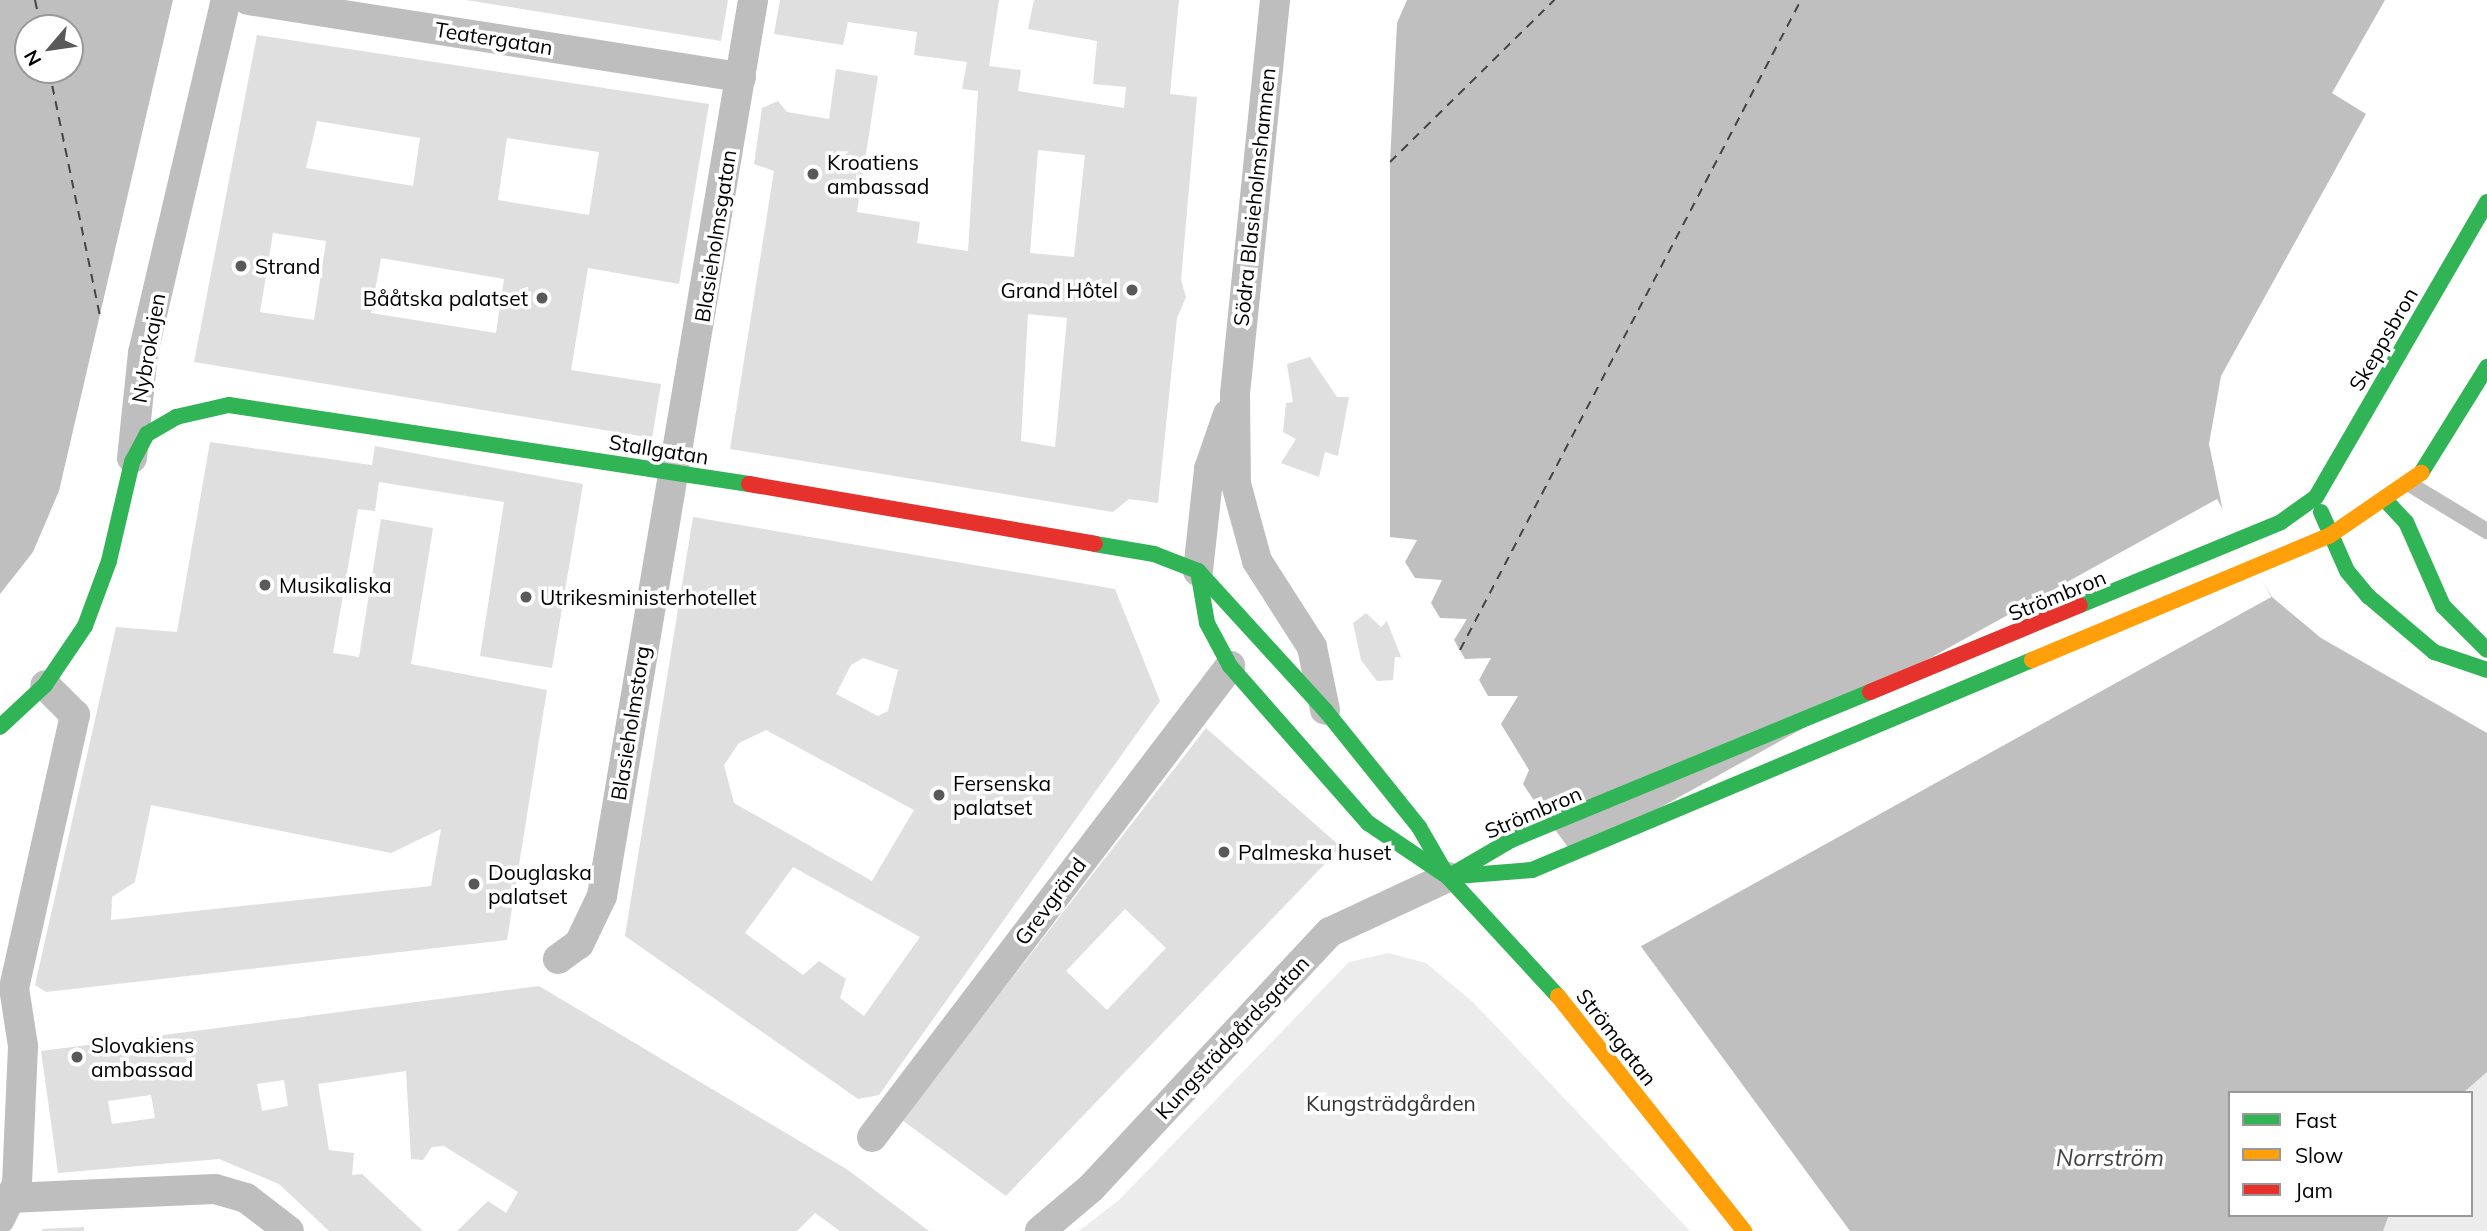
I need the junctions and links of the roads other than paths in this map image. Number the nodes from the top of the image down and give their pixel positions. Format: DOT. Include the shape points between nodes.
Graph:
graph roads {
  1 [pos="226,0"];
  2 [pos="248,0"];
  3 [pos="753,0"];
  4 [pos="1275,0"];
  5 [pos="740,77"];
  6 [pos="2487,202"];
  7 [pos="2487,366"];
  8 [pos="1235,394"];
  9 [pos="132,462"];
  10 [pos="674,472"];
  11 [pos="2411,485"];
  12 [pos="2316,497"];
  13 [pos="2389,504"];
  14 [pos="2281,522"];
  15 [pos="2487,531"];
  16 [pos="2329,536"];
  17 [pos="1198,571"];
  18 [pos="2487,650"];
  19 [pos="1230,666"];
  20 [pos="2487,670"];
  21 [pos="46,685"];
  22 [pos="1325,710"];
  23 [pos="0,727"];
  24 [pos="1448,877"];
  25 [pos="558,959"];
  26 [pos="873,1137"];
  27 [pos="5,1208"];
  28 [pos="289,1231"];
  29 [pos="1040,1231"];
  30 [pos="1744,1231"];
  1 -- 9 [label="street, Nybrokajen" via="142,353"];
  2 -- 5 [label="street, Teatergatan"];
  3 -- 5 [label="street, Blasieholmsgatan"];
  4 -- 8 [label="street, Södra Blasieholmshamnen"];
  5 -- 10 [label="street, Blasieholmsgatan"];
  6 -- 12 [label="street, Skeppsbron"];
  7 -- 11 [label="street" via="2443,445"];
  8 -- 17 [label="street, Södra Blasieholmshamnen" via="1209,470"];
  8 -- 22 [label="street, Södra Blasieholmshamnen" via="1240,515 1257,561 1311,647"];
  9 -- 10 [label="street, Stallgatan" via="156,428 229,405"];
  9 -- 21 [label="street, Nybrokajen" via="113,551 85,626"];
  10 -- 17 [label="street, Stallgatan" via="1154,554"];
  10 -- 25 [label="street, Blasieholmstorg" via="602,896 579,944"];
  11 -- 13 [label="street"];
  11 -- 15 [label="lane"];
  12 -- 13 [label="street"];
  12 -- 14 [label="street, Skeppsbron"];
  12 -- 16 [label="street"];
  13 -- 16 [label="street"];
  13 -- 18 [label="street" via="2406,522 2443,606"];
  14 -- 24 [label="street, Strömbron" via="1510,840"];
  16 -- 20 [label="street" via="2347,571 2434,652"];
  16 -- 24 [label="street, Strömbron" via="1570,850 1532,870"];
  17 -- 19 [label="street, Södra Blasieholmshamnen" via="1207,623"];
  17 -- 22 [label="street, Södra Blasieholmshamnen"];
  19 -- 24 [label="street, Södra Blasieholmshamnen" via="1368,823"];
  19 -- 26 [label="street, Grevgränd"];
  21 -- 23 [label="street, Nybrokajen"];
  21 -- 27 [label="street" via="75,715 14,988 19,1024 17,1184"];
  22 -- 24 [label="street, Södra Blasieholmshamnen" via="1419,827"];
  24 -- 29 [label="street, Kungsträdgårdsgatan" via="1330,932 1091,1188"];
  24 -- 30 [label="street, Strömgatan" via="1531,962"];
  27 -- 28 [label="street" via="215,1189 246,1198"];
}
